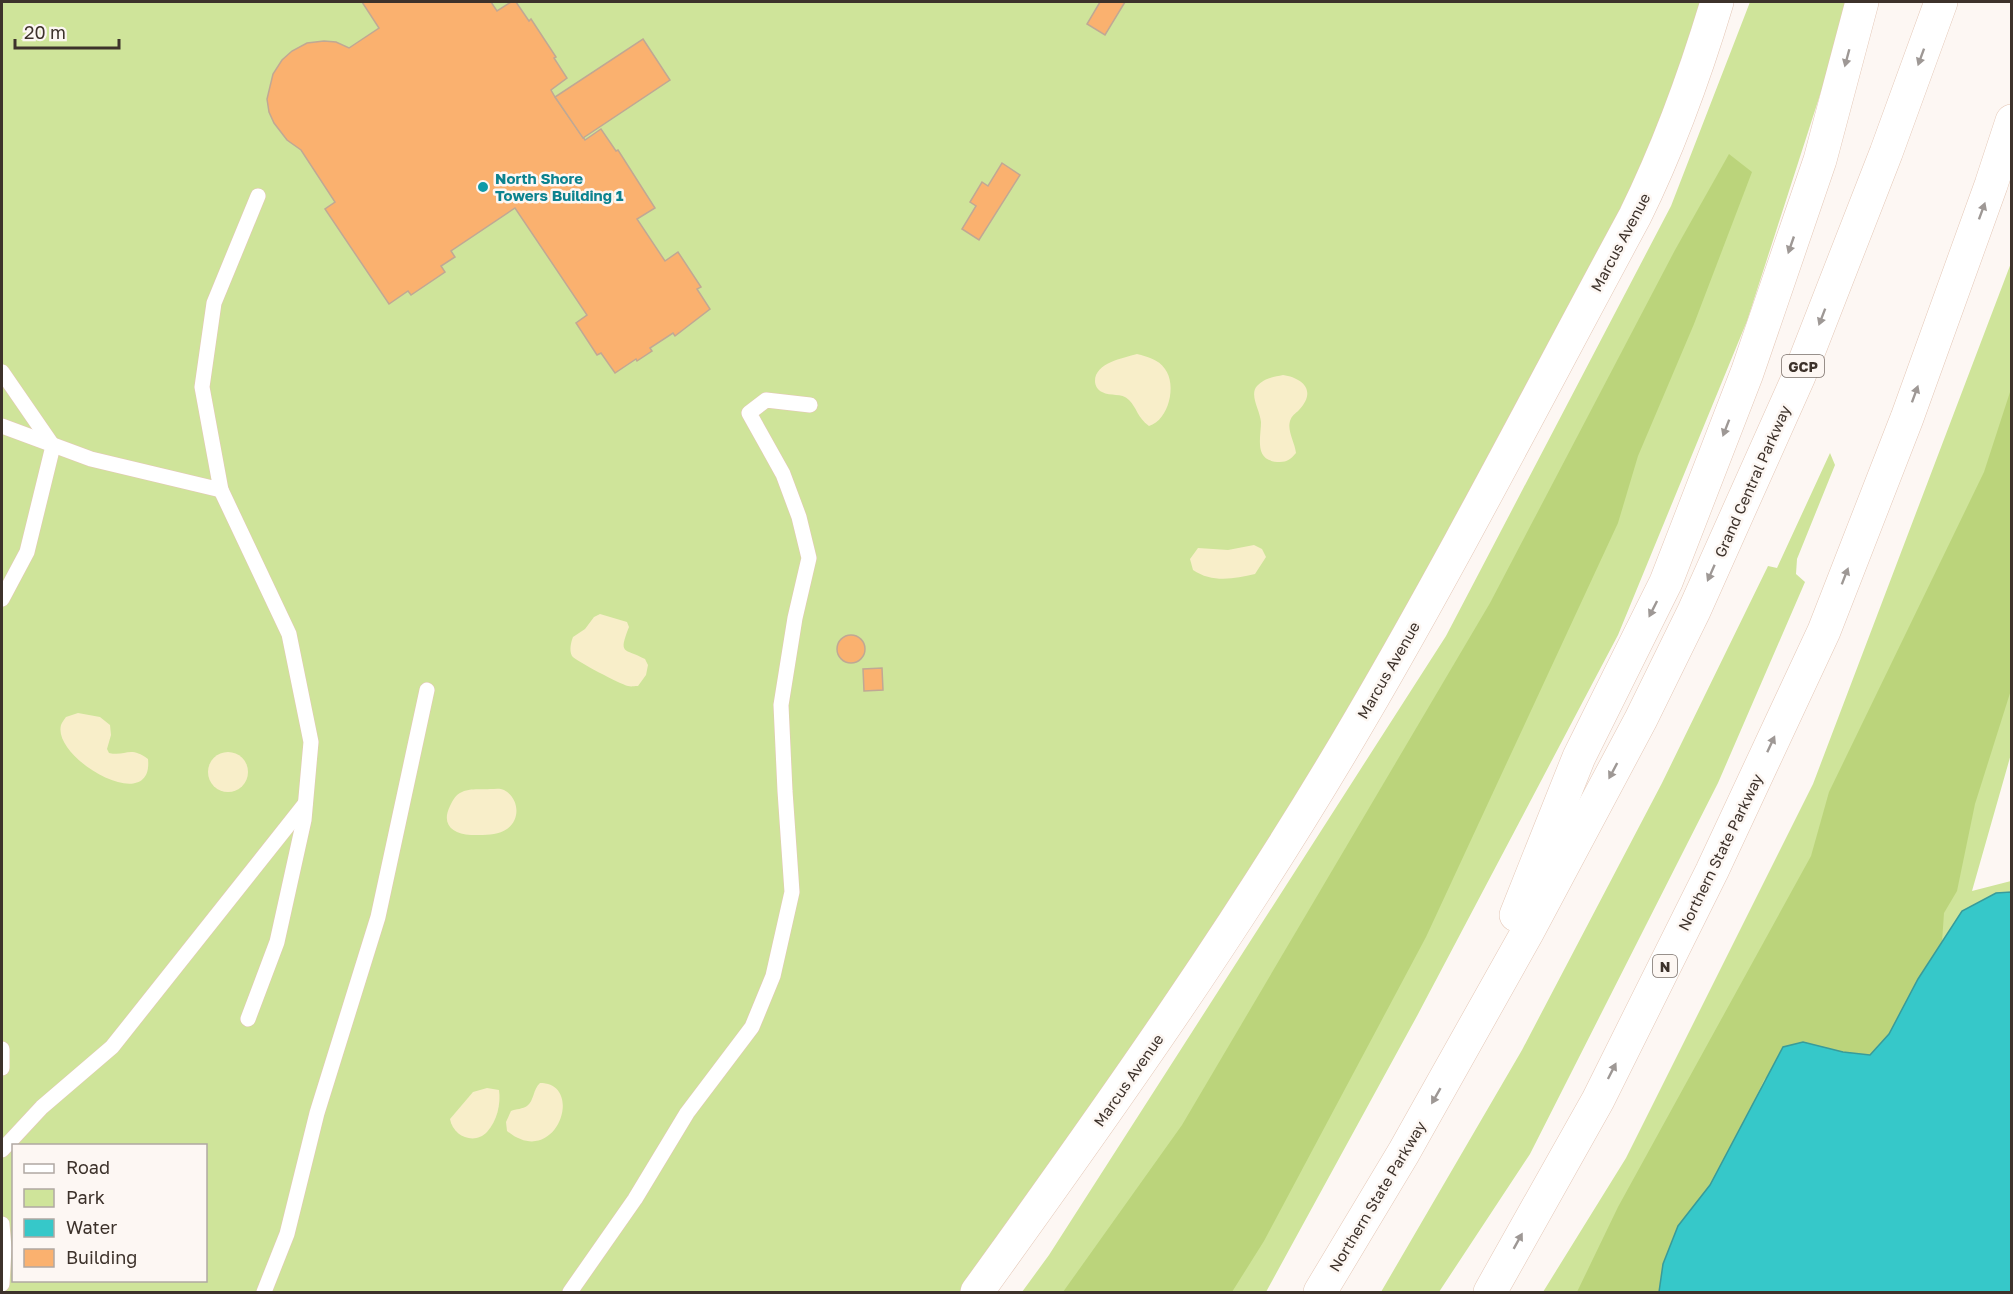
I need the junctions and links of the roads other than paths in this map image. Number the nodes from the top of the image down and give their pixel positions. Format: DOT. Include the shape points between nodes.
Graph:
graph roads {
  1 [pos="1717,2"];
  2 [pos="1862,2"];
  3 [pos="1941,2"];
  4 [pos="2012,121"];
  5 [pos="258,196"];
  6 [pos="2,372"];
  7 [pos="810,405"];
  8 [pos="2,426"];
  9 [pos="53,446"];
  10 [pos="221,490"];
  11 [pos="2,599"];
  12 [pos="427,690"];
  13 [pos="1641,720"];
  14 [pos="305,804"];
  15 [pos="248,1019"];
  16 [pos="1465,1045"];
  17 [pos="2,1049"];
  18 [pos="2,1068"];
  19 [pos="2,1150"];
  20 [pos="2,1224"];
  21 [pos="2,1284"];
  22 [pos="264,1293"];
  23 [pos="570,1293"];
  24 [pos="978,1293"];
  25 [pos="1320,1293"];
  26 [pos="1490,1293"];
  1 -- 24 [label="main road, Marcus Avenue" via="1660,164 1635,216 1383,680 1185,998"];
  2 -- 16 [label="main road, one-way" via="1820,160 1748,373 1666,582 1579,757"];
  3 -- 13 [label="main road, Grand Central Parkway / GCP, one-way" via="1799,376"];
  26 -- 4 [label="main road, Northern State Parkway / N, one-way" via="1598,1100 1712,871 1824,631 1907,418"];
  5 -- 10 [label="lane" via="214,303 202,387"];
  6 -- 9 [label="lane"];
  7 -- 23 [label="lane" via="765,400 749,413 783,474 809,558 781,705 792,892 773,976 752,1027 687,1113 635,1199"];
  8 -- 9 [label="lane"];
  9 -- 10 [label="lane"];
  9 -- 11 [label="lane" via="27,552"];
  10 -- 14 [label="lane" via="289,634 311,742"];
  12 -- 22 [label="lane" via="378,917 317,1113 287,1234"];
  13 -- 16 [label="main road, Northern State Parkway, one-way"];
  14 -- 15 [label="lane" via="277,942"];
  14 -- 19 [label="lane" via="112,1047 42,1107"];
  16 -- 25 [label="main road, Northern State Parkway, one-way"];
  17 -- 18 [label="lane"];
  20 -- 21 [label="lane"];
}
